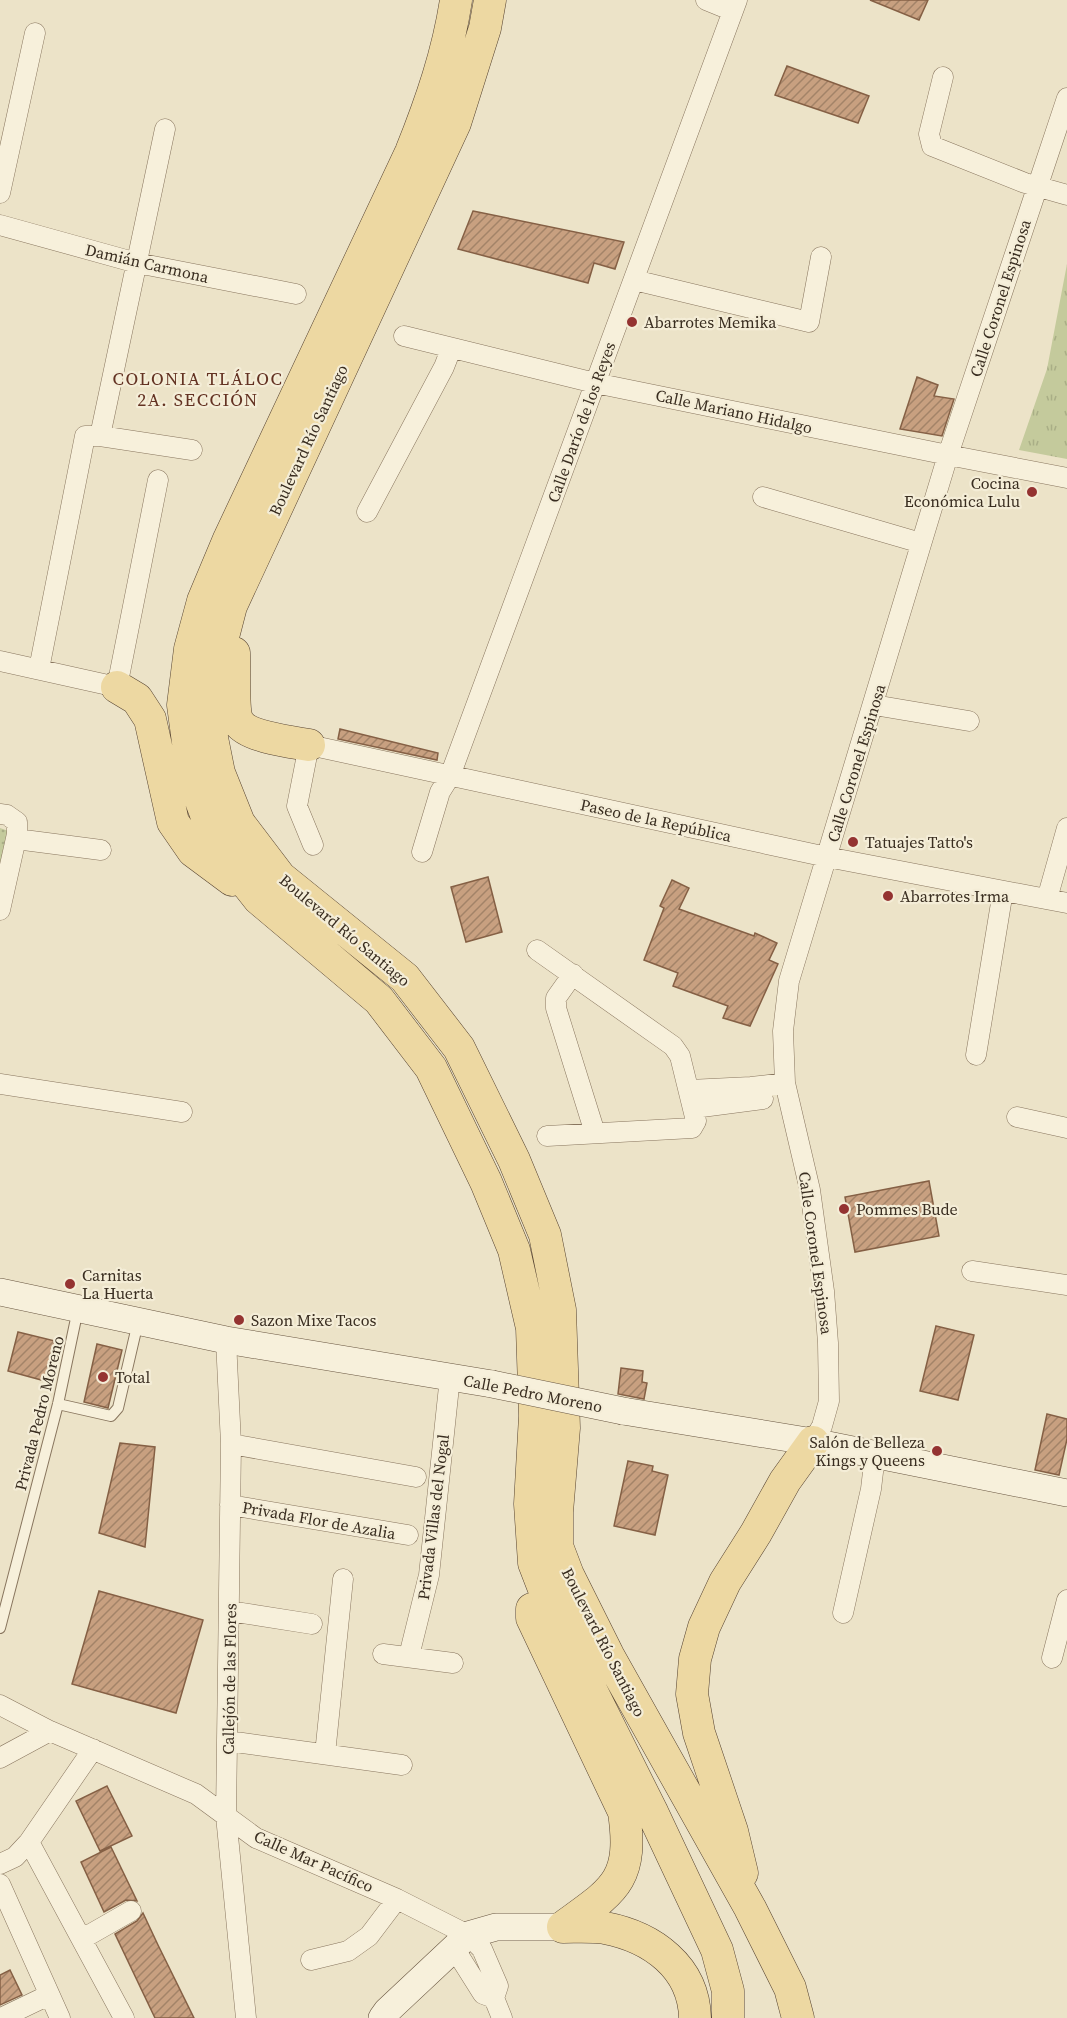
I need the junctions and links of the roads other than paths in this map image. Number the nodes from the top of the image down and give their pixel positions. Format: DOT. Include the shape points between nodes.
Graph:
graph roads {
  1 [pos="456,0"];
  2 [pos="490,0"];
  3 [pos="706,0"];
  4 [pos="735,6"];
  5 [pos="35,33"];
  6 [pos="943,77"];
  7 [pos="1067,98"];
  8 [pos="165,129"];
  9 [pos="1037,186"];
  10 [pos="0,193"];
  11 [pos="1067,195"];
  12 [pos="0,225"];
  13 [pos="821,256"];
  14 [pos="136,263"];
  15 [pos="634,280"];
  16 [pos="296,294"];
  17 [pos="404,336"];
  18 [pos="451,349"];
  19 [pos="595,383"];
  20 [pos="100,436"];
  21 [pos="192,450"];
  22 [pos="948,455"];
  23 [pos="1067,478"];
  24 [pos="158,480"];
  25 [pos="763,497"];
  26 [pos="367,512"];
  27 [pos="921,543"];
  28 [pos="231,606"];
  29 [pos="0,660"];
  30 [pos="39,669"];
  31 [pos="117,687"];
  32 [pos="874,705"];
  33 [pos="969,721"];
  34 [pos="309,746"];
  35 [pos="450,776"];
  36 [pos="0,814"];
  37 [pos="1067,828"];
  38 [pos="16,839"];
  39 [pos="313,845"];
  40 [pos="101,850"];
  41 [pos="422,852"];
  42 [pos="827,857"];
  43 [pos="1003,891"];
  44 [pos="259,899"];
  45 [pos="1047,899"];
  46 [pos="1067,903"];
  47 [pos="0,910"];
  48 [pos="537,950"];
  49 [pos="573,974"];
  50 [pos="976,1055"];
  51 [pos="0,1084"];
  52 [pos="786,1090"];
  53 [pos="692,1099"];
  54 [pos="182,1112"];
  55 [pos="1017,1117"];
  56 [pos="1067,1128"];
  57 [pos="595,1134"];
  58 [pos="547,1136"];
  59 [pos="972,1271"];
  60 [pos="1067,1285"];
  61 [pos="0,1292"];
  62 [pos="78,1309"];
  63 [pos="138,1322"];
  64 [pos="226,1340"];
  65 [pos="450,1377"];
  66 [pos="58,1404"];
  67 [pos="813,1442"];
  68 [pos="231,1444"];
  69 [pos="875,1455"];
  70 [pos="416,1477"];
  71 [pos="1067,1493"];
  72 [pos="230,1505"];
  73 [pos="408,1535"];
  74 [pos="534,1563"];
  75 [pos="343,1579"];
  76 [pos="1067,1599"];
  77 [pos="230,1611"];
  78 [pos="843,1613"];
  79 [pos="312,1624"];
  80 [pos="0,1629"];
  81 [pos="383,1653"];
  82 [pos="409,1656"];
  83 [pos="1052,1658"];
  84 [pos="453,1663"];
  85 [pos="0,1705"];
  86 [pos="50,1731"];
  87 [pos="228,1741"];
  88 [pos="93,1749"];
  89 [pos="325,1754"];
  90 [pos="0,1758"];
  91 [pos="402,1765"];
  92 [pos="226,1816"];
  93 [pos="29,1842"];
  94 [pos="0,1864"];
  95 [pos="0,1884"];
  96 [pos="397,1899"];
  97 [pos="750,1908"];
  98 [pos="131,1911"];
  99 [pos="563,1927"];
  100 [pos="82,1939"];
  101 [pos="461,1941"];
  102 [pos="311,1960"];
  103 [pos="48,1995"];
  104 [pos="380,2016"];
  105 [pos="2,2018"];
  106 [pos="60,2018"];
  107 [pos="124,2018"];
  108 [pos="246,2018"];
  109 [pos="502,2018"];
  110 [pos="695,2018"];
  111 [pos="728,2018"];
  112 [pos="798,2018"];
  1 -- 44 [label="main road, Boulevard Río Santiago" via="435,92 411,152 229,539 203,601 190,649 183,705 193,779 218,847"];
  2 -- 28 [label="main road, Boulevard Río Santiago" via="455,123"];
  3 -- 4 [label="street"];
  4 -- 15 [label="street, Calle Darío de los Reyes"];
  5 -- 10 [label="street"];
  6 -- 9 [label="street" via="929,134 932,146"];
  7 -- 9 [label="street, Calle Coronel Espinosa"];
  8 -- 14 [label="street"];
  9 -- 11 [label="street"];
  9 -- 22 [label="street, Calle Coronel Espinosa"];
  12 -- 14 [label="street, Damián Carmona"];
  13 -- 15 [label="street" via="809,322"];
  14 -- 16 [label="street, Damián Carmona"];
  14 -- 20 [label="street"];
  15 -- 19 [label="street, Calle Darío de los Reyes"];
  17 -- 18 [label="street, Calle Mariano Hidalgo"];
  18 -- 19 [label="street, Calle Mariano Hidalgo"];
  18 -- 26 [label="street"];
  19 -- 22 [label="street, Calle Mariano Hidalgo"];
  19 -- 35 [label="street, Calle Darío de los Reyes"];
  20 -- 21 [label="street"];
  20 -- 30 [label="street" via="86,436"];
  22 -- 23 [label="street, Calle Mariano Hidalgo"];
  22 -- 27 [label="street, Calle Coronel Espinosa"];
  24 -- 31 [label="street"];
  25 -- 27 [label="street"];
  27 -- 32 [label="street, Calle Coronel Espinosa"];
  28 -- 34 [label="main road" via="238,722 260,735"];
  28 -- 97 [label="main road, Boulevard Río Santiago" via="218,656 212,738 219,773 238,823 280,877 405,978 459,1048 514,1160 545,1235 560,1310 564,1428 557,1546 608,1655"];
  29 -- 30 [label="street"];
  30 -- 31 [label="street"];
  31 -- 44 [label="main road" via="137,699 150,719 173,822 193,851"];
  32 -- 33 [label="street"];
  32 -- 42 [label="street, Calle Coronel Espinosa"];
  34 -- 35 [label="street, Paseo de la República"];
  34 -- 39 [label="street" via="297,806"];
  35 -- 41 [label="street, Calle Darío de los Reyes" via="440,792"];
  35 -- 42 [label="street, Paseo de la República"];
  36 -- 38 [label="street" via="17,822"];
  37 -- 45 [label="street"];
  38 -- 40 [label="street"];
  38 -- 47 [label="street"];
  42 -- 43 [label="street, Paseo de la República"];
  42 -- 52 [label="street, Calle Coronel Espinosa" via="789,981 783,1031"];
  43 -- 45 [label="street, Paseo de la República"];
  43 -- 50 [label="street"];
  44 -- 74 [label="main road, Boulevard Río Santiago" via="380,1000 431,1068 486,1182 514,1250 532,1328 535,1416 530,1504"];
  45 -- 46 [label="street, Paseo de la República"];
  48 -- 49 [label="street"];
  49 -- 53 [label="street" via="673,1046 680,1056"];
  49 -- 57 [label="street" via="556,998 556,1008"];
  51 -- 54 [label="street"];
  52 -- 53 [label="street"];
  52 -- 67 [label="street, Calle Coronel Espinosa" via="810,1190 828,1343 829,1401"];
  53 -- 57 [label="street" via="696,1121 692,1128"];
  55 -- 56 [label="street"];
  57 -- 58 [label="street"];
  59 -- 60 [label="street"];
  61 -- 62 [label="street, Calle Pedro Moreno"];
  62 -- 63 [label="street, Calle Pedro Moreno"];
  62 -- 66 [label="lane, Privada Pedro Moreno"];
  63 -- 64 [label="street, Calle Pedro Moreno"];
  63 -- 66 [label="lane" via="118,1408 111,1416"];
  64 -- 65 [label="street, Calle Pedro Moreno"];
  64 -- 68 [label="street, Callejón de las Flores"];
  65 -- 67 [label="street, Calle Pedro Moreno, bridge"];
  65 -- 82 [label="street, Privada Villas del Nogal" via="429,1575"];
  66 -- 80 [label="lane, Privada Pedro Moreno"];
  67 -- 69 [label="street, Calle Pedro Moreno"];
  67 -- 97 [label="main road" via="725,1582 704,1627 695,1659 692,1694 699,1733 732,1831"];
  68 -- 70 [label="street"];
  68 -- 72 [label="street, Callejón de las Flores"];
  69 -- 71 [label="street, Calle Pedro Moreno"];
  69 -- 78 [label="street" via="871,1490"];
  72 -- 73 [label="street, Privada Flor de Azalia"];
  72 -- 77 [label="street, Callejón de las Flores"];
  74 -- 99 [label="main road" via="532,1618 624,1812 628,1838 620,1878 604,1897"];
  74 -- 111 [label="main road, Boulevard Río Santiago" via="556,1620 717,1950 728,1991"];
  75 -- 89 [label="street"];
  76 -- 83 [label="street"];
  77 -- 79 [label="street"];
  77 -- 87 [label="street, Callejón de las Flores"];
  81 -- 82 [label="street"];
  82 -- 84 [label="street"];
  85 -- 86 [label="street, Calle Mar Pacífico"];
  86 -- 88 [label="street, Calle Mar Pacífico"];
  86 -- 90 [label="street"];
  87 -- 89 [label="street"];
  87 -- 92 [label="street, Callejón de las Flores"];
  88 -- 92 [label="street, Calle Mar Pacífico" via="196,1794"];
  88 -- 93 [label="street"];
  89 -- 91 [label="street"];
  92 -- 96 [label="street, Calle Mar Pacífico" via="256,1838"];
  92 -- 108 [label="street, Callejón de las Flores"];
  93 -- 94 [label="street" via="15,1857"];
  93 -- 100 [label="street"];
  95 -- 103 [label="street"];
  96 -- 101 [label="street, Calle Mar Pacífico"];
  96 -- 102 [label="street" via="369,1936 348,1951"];
  97 -- 112 [label="main road, Boulevard Río Santiago" via="790,1988"];
  98 -- 100 [label="street"];
  99 -- 101 [label="street" via="496,1926"];
  99 -- 110 [label="main road" via="604,1928 636,1937 661,1950 684,1979 695,2004"];
  100 -- 107 [label="street"];
  101 -- 104 [label="street"];
  101 -- 109 [label="street" via="483,1994 494,1998"];
  103 -- 105 [label="street"];
  103 -- 106 [label="street"];
}
